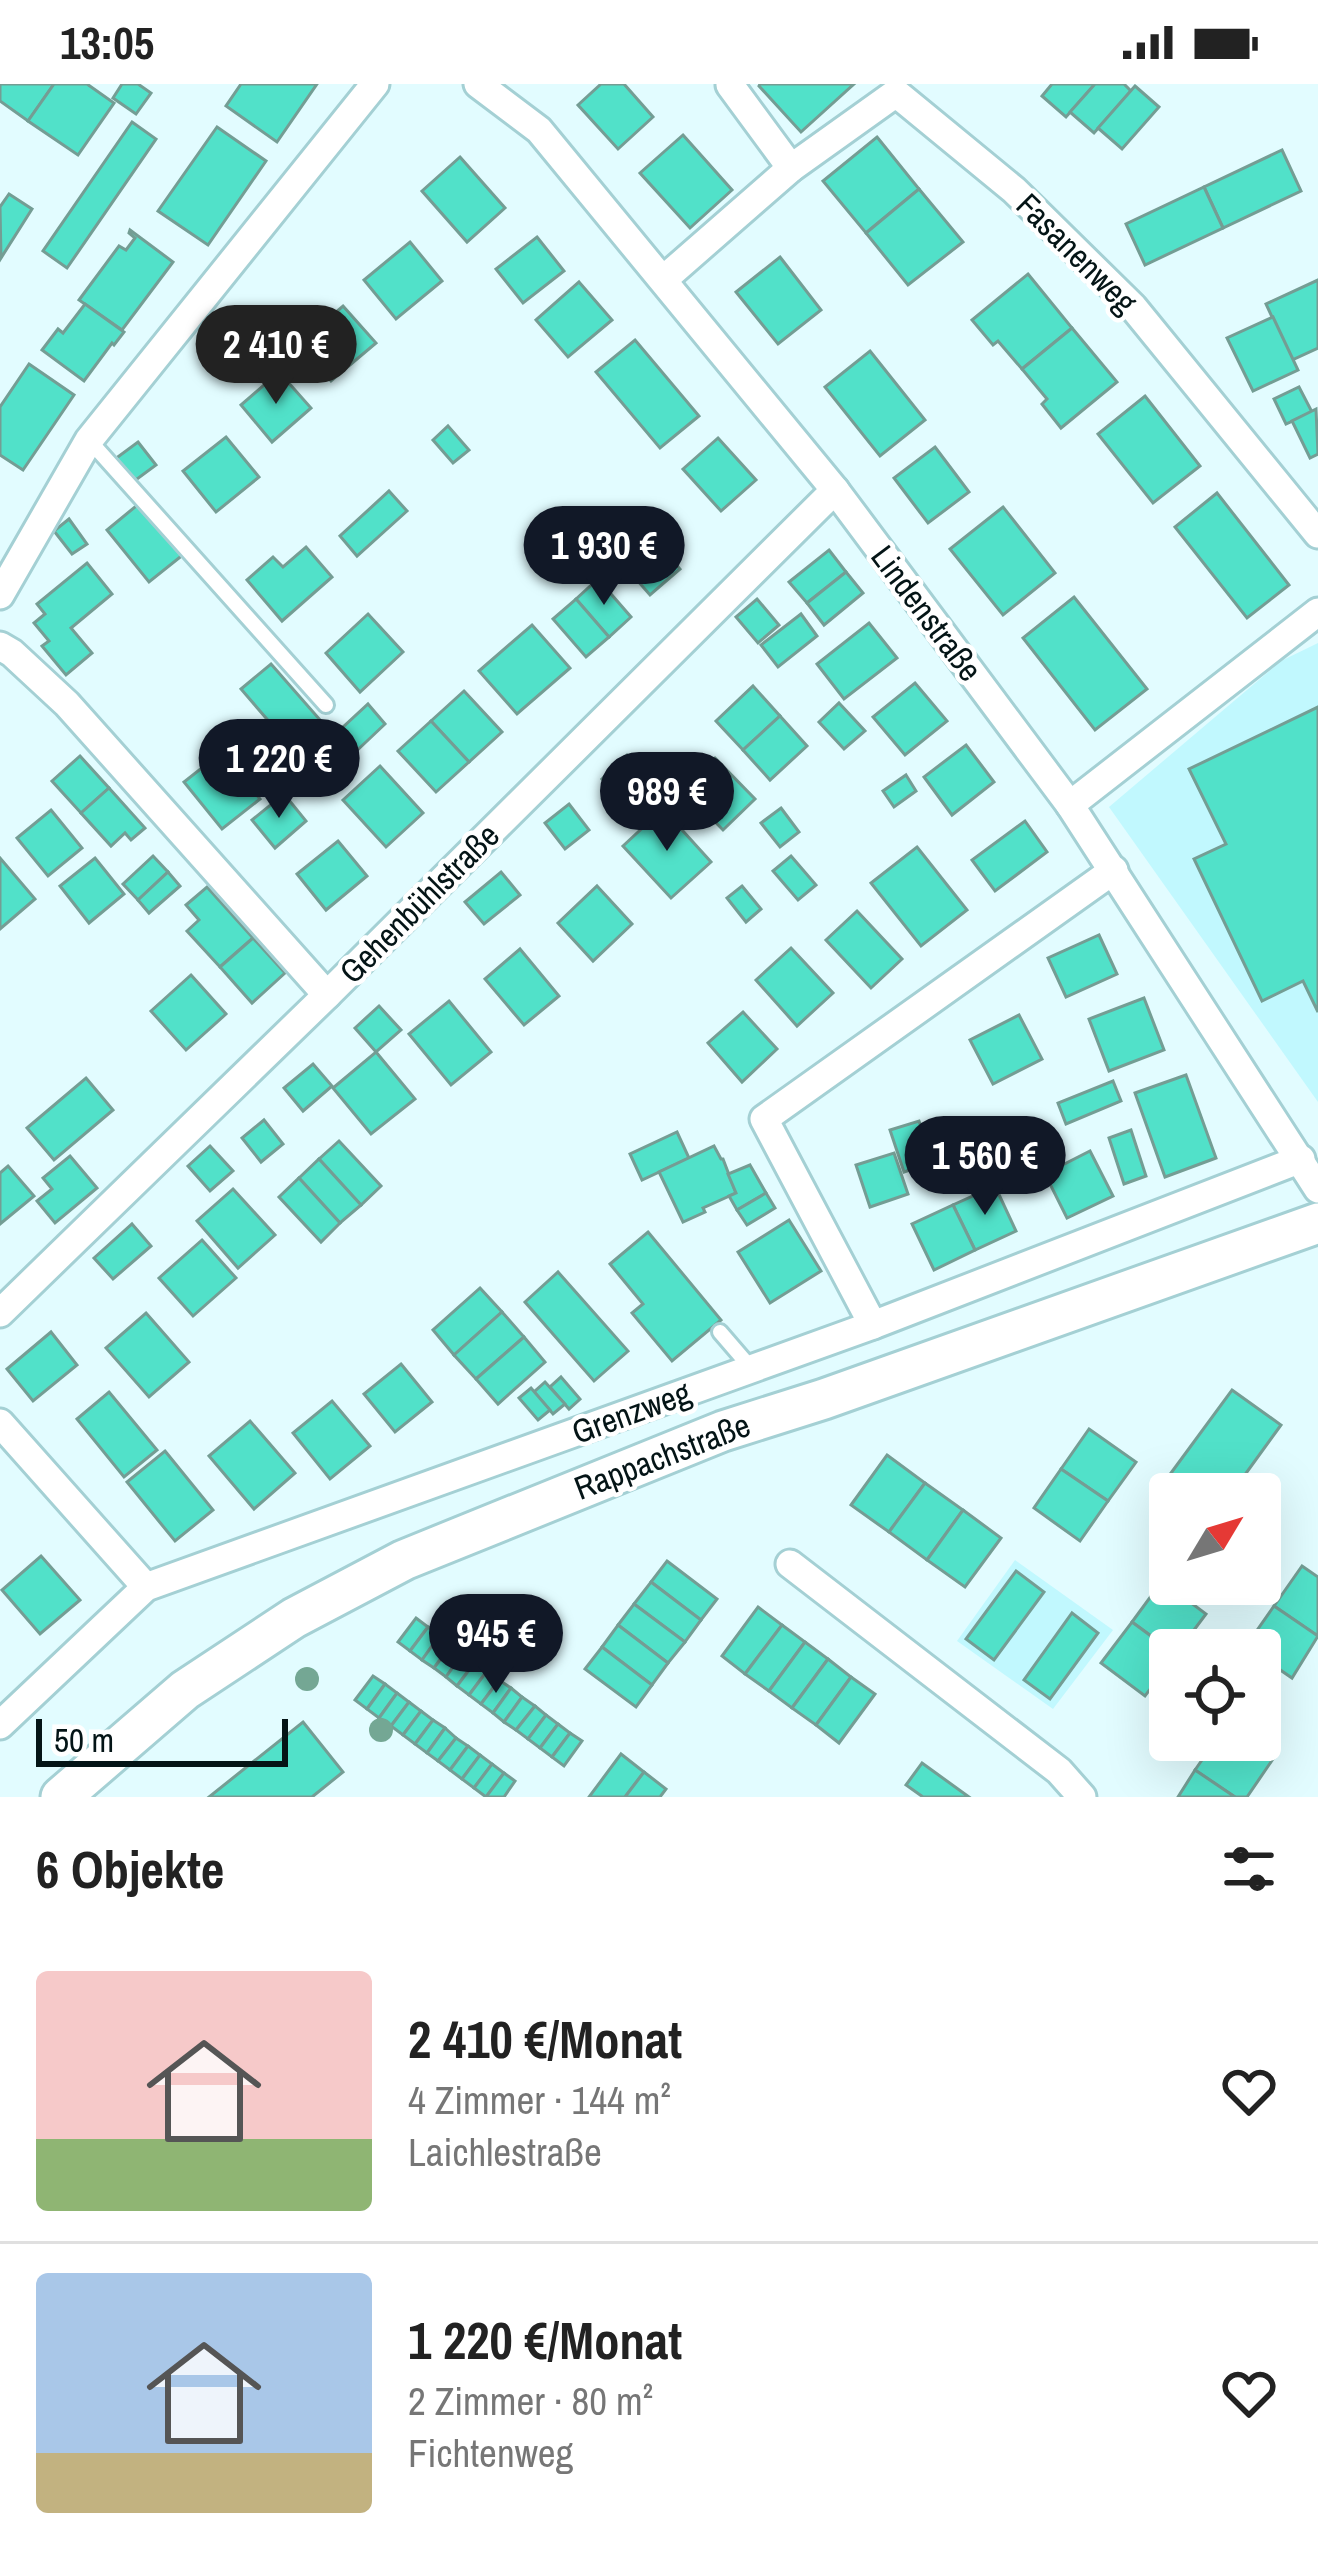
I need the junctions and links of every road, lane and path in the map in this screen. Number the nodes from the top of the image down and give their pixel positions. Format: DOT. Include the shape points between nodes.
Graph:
graph roads {
  1 [pos="374,84"];
  2 [pos="478,84"];
  3 [pos="730,86"];
  4 [pos="791,168"];
  5 [pos="664,279"];
  6 [pos="89,440"];
  7 [pos="835,490"];
  8 [pos="1318,534"];
  9 [pos="0,595"];
  10 [pos="1318,612"];
  11 [pos="0,646"];
  12 [pos="326,705"];
  13 [pos="1070,805"];
  14 [pos="1114,870"];
  15 [pos="327,995"];
  16 [pos="1301,1160"];
  17 [pos="1318,1189"];
  18 [pos="1318,1223"];
  19 [pos="0,1312"];
  20 [pos="873,1324"];
  21 [pos="720,1332"];
  22 [pos="751,1368"];
  23 [pos="0,1423"];
  24 [pos="790,1564"];
  25 [pos="146,1587"];
  26 [pos="0,1725"];
  27 [pos="61,1797"];
  28 [pos="1082,1797"];
  1 -- 6 [label="street"];
  2 -- 5 [label="street, Lindenstraße" via="538,130"];
  3 -- 4 [label="street"];
  4 -- 5 [label="street, Fasanenweg"];
  4 -- 8 [label="street, Fasanenweg" via="896,93 1014,190 1132,307"];
  5 -- 7 [label="street, Lindenstraße"];
  6 -- 9 [label="street"];
  6 -- 12 [label="lane"];
  7 -- 13 [label="street, Lindenstraße"];
  7 -- 15 [label="street, Gehenbühlstraße"];
  10 -- 13 [label="street"];
  11 -- 15 [label="street" via="67,704"];
  13 -- 14 [label="street, Lindenstraße"];
  14 -- 16 [label="street, Lindenstraße"];
  14 -- 20 [label="street" via="764,1119"];
  15 -- 19 [label="street, Gehenbühlstraße"];
  16 -- 17 [label="street, Lindenstraße"];
  16 -- 20 [label="street, Grenzweg"];
  18 -- 27 [label="street, Rappachstraße" via="723,1431 404,1559 185,1690"];
  20 -- 22 [label="street, Grenzweg"];
  21 -- 22 [label="lane"];
  22 -- 25 [label="street, Grenzweg"];
  23 -- 25 [label="street"];
  24 -- 28 [label="street"];
  25 -- 26 [label="street, Grenzweg"];
}
